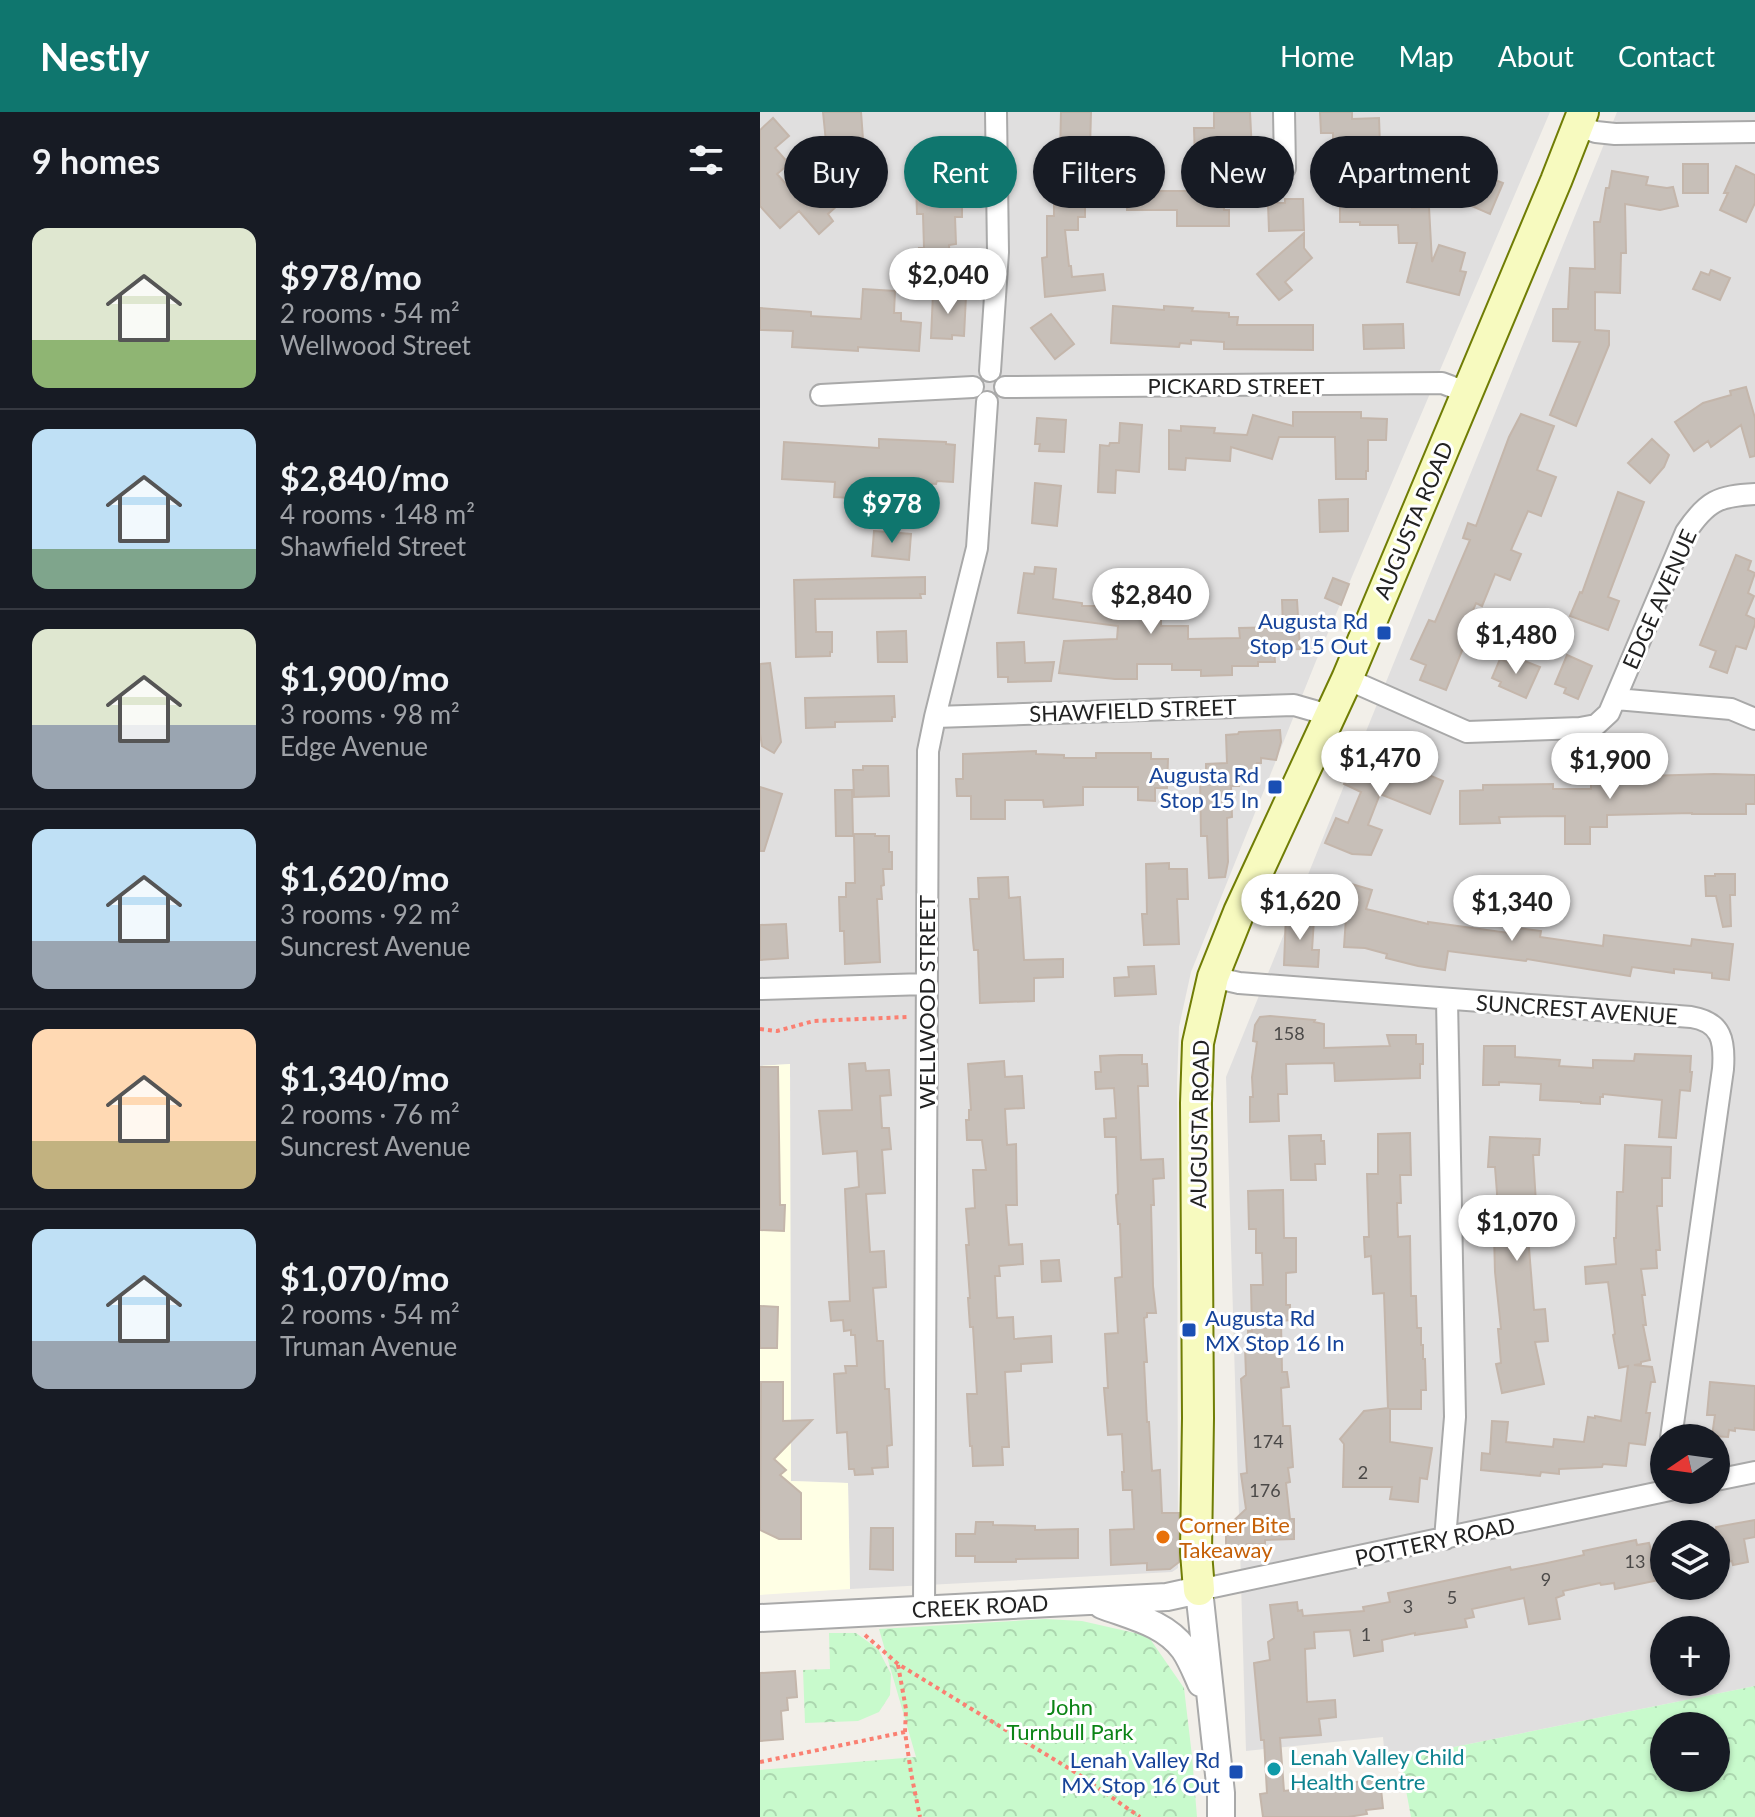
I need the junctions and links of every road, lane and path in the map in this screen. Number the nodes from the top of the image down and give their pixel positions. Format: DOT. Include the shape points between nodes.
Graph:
graph roads {
  1 [pos="996,112"];
  2 [pos="1284,112"];
  3 [pos="1581,119"];
  4 [pos="1755,132"];
  5 [pos="1284,136"];
  6 [pos="990,371"];
  7 [pos="1005,387"];
  8 [pos="1466,392"];
  9 [pos="980,394"];
  10 [pos="821,395"];
  11 [pos="1755,494"];
  12 [pos="1347,679"];
  13 [pos="1616,699"];
  14 [pos="1329,715"];
  15 [pos="935,717"];
  16 [pos="1755,719"];
  17 [pos="1213,977"];
  18 [pos="926,984"];
  19 [pos="760,989"];
  20 [pos="1447,1000"];
  21 [pos="926,1016"];
  22 [pos="760,1029"];
  23 [pos="1673,1424"];
  24 [pos="1755,1472"];
  25 [pos="1730,1477"];
  26 [pos="1650,1494"];
  27 [pos="1445,1539"];
  28 [pos="1199,1590"];
  29 [pos="1089,1600"];
  30 [pos="924,1609"];
  31 [pos="842,1614"];
  32 [pos="760,1618"];
  33 [pos="898,1664"];
  34 [pos="1209,1701"];
  35 [pos="905,1732"];
  36 [pos="760,1762"];
  37 [pos="920,1817"];
  38 [pos="1140,1817"];
  39 [pos="1221,1817"];
  1 -- 6 [label="street" via="998,252"];
  2 -- 5 [label="street"];
  3 -- 4 [label="street" via="1596,132 1615,134"];
  3 -- 8 [label="main road, AUGUSTA ROAD"];
  6 -- 7 [label="street" via="999,374"];
  6 -- 9 [label="street" via="974,382"];
  7 -- 8 [label="street, PICKARD STREET" via="1442,383"];
  7 -- 9 [label="street" via="997,400"];
  8 -- 12 [label="main road, AUGUSTA ROAD"];
  9 -- 10 [label="street"];
  9 -- 15 [label="street, WELLWOOD STREET" via="977,548"];
  11 -- 13 [label="street, EDGE AVENUE" via="1724,497 1697,516 1686,532"];
  12 -- 13 [label="street, EDGE AVENUE" via="1467,732 1588,727 1602,721"];
  12 -- 14 [label="main road, AUGUSTA ROAD"];
  13 -- 16 [label="street, EDGE AVENUE" via="1731,709"];
  14 -- 15 [label="street, SHAWFIELD STREET" via="1294,705"];
  14 -- 17 [label="main road, AUGUSTA ROAD"];
  15 -- 18 [label="street, WELLWOOD STREET" via="928,751"];
  17 -- 20 [label="street, SUNCREST AVENUE"];
  17 -- 28 [label="main road, AUGUSTA ROAD" via="1198,1043 1196,1103"];
  18 -- 19 [label="street"];
  18 -- 21 [label="street, WELLWOOD STREET"];
  20 -- 23 [label="street, SUNCREST AVENUE" via="1691,1017 1713,1025 1722,1037 1723,1069"];
  20 -- 27 [label="street" via="1455,1417"];
  21 -- 22 [label="path"];
  21 -- 30 [label="street, WELLWOOD STREET"];
  24 -- 25 [label="street"];
  26 -- 27 [label="street, POTTERY ROAD"];
  27 -- 28 [label="street, POTTERY ROAD"];
  28 -- 29 [label="street, CREEK ROAD" via="1167,1597"];
  28 -- 34 [label="street"];
  29 -- 30 [label="street, CREEK ROAD"];
  29 -- 34 [label="street" via="1167,1632 1185,1650"];
  30 -- 31 [label="street, CREEK ROAD"];
  31 -- 32 [label="street, CREEK ROAD"];
  31 -- 33 [label="path"];
  33 -- 35 [label="path"];
  33 -- 38 [label="path"];
  34 -- 39 [label="street"];
  35 -- 36 [label="path"];
  35 -- 37 [label="path"];
}
